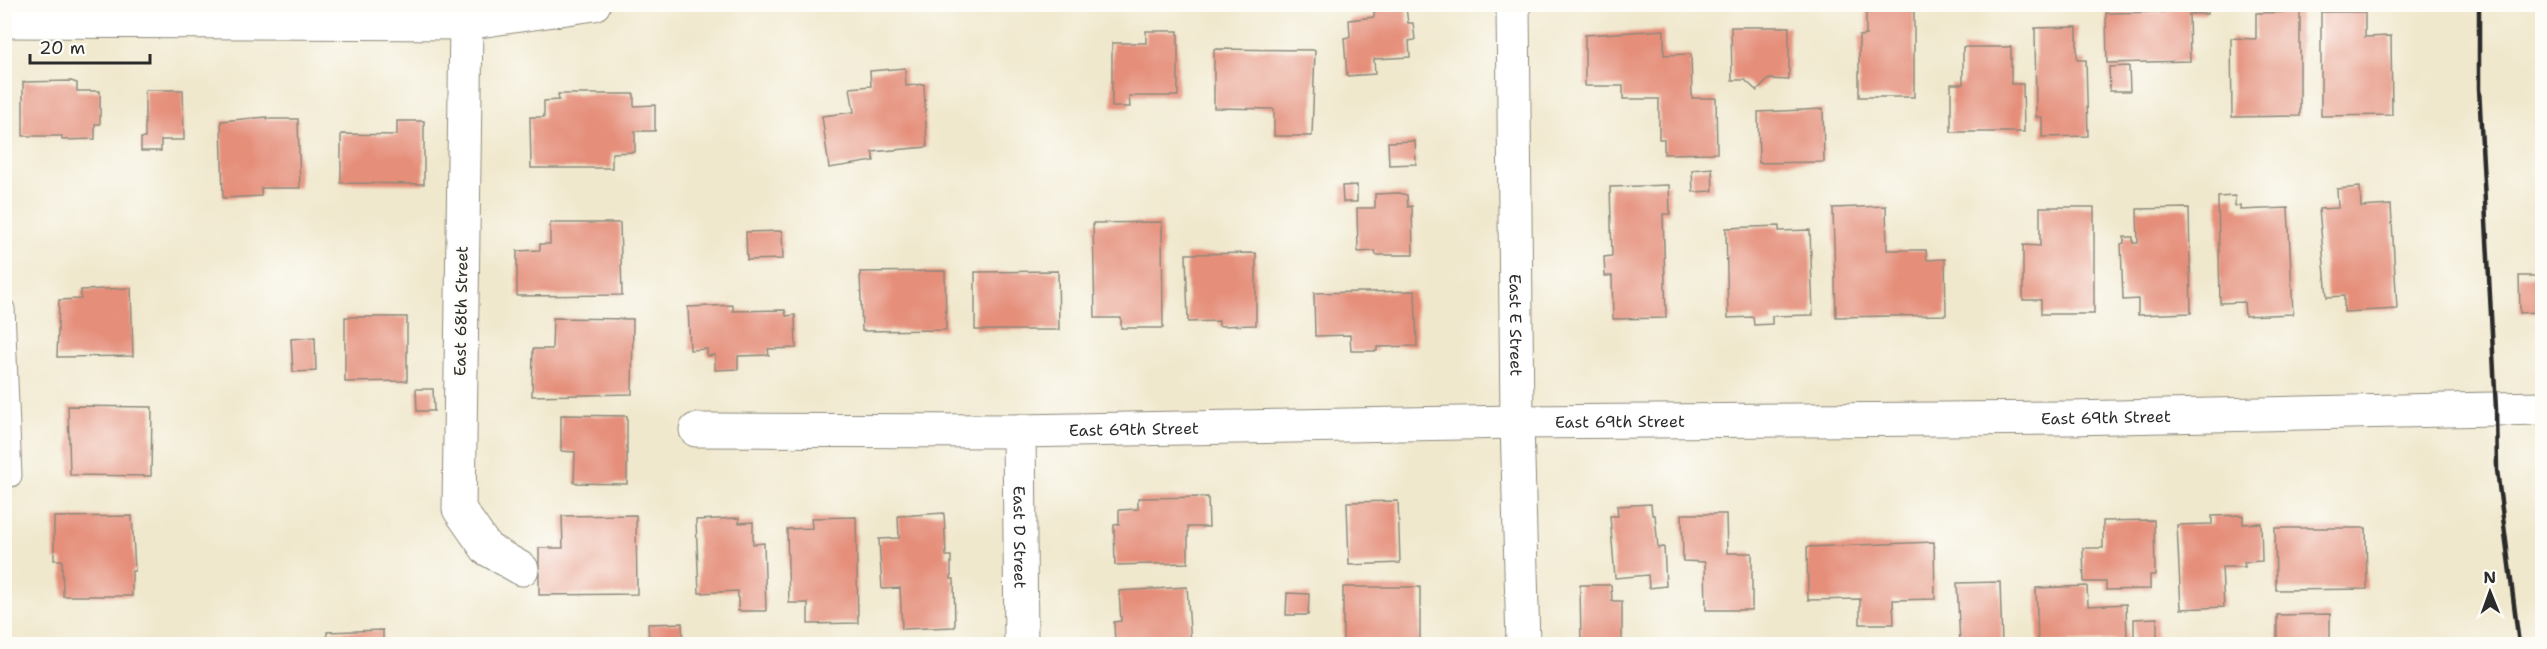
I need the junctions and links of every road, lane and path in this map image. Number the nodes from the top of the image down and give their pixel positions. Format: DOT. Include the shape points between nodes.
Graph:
graph roads {
  1 [pos="594,4"];
  2 [pos="1513,4"];
  3 [pos="4,21"];
  4 [pos="466,23"];
  5 [pos="4,309"];
  6 [pos="2542,408"];
  7 [pos="1517,422"];
  8 [pos="696,429"];
  9 [pos="1019,430"];
  10 [pos="10,476"];
  11 [pos="522,569"];
  12 [pos="1021,645"];
  13 [pos="1523,645"];
  1 -- 4 [label="street"];
  2 -- 7 [label="street, East E Street"];
  3 -- 4 [label="street"];
  4 -- 11 [label="street, East 68th Street" via="459,508 487,549"];
  5 -- 10 [label="lane"];
  6 -- 7 [label="street, East 69th Street" via="2080,418"];
  7 -- 9 [label="street, East 69th Street"];
  7 -- 13 [label="street, East E Street"];
  8 -- 9 [label="street, East 69th Street"];
  9 -- 12 [label="street, East D Street"];
}
